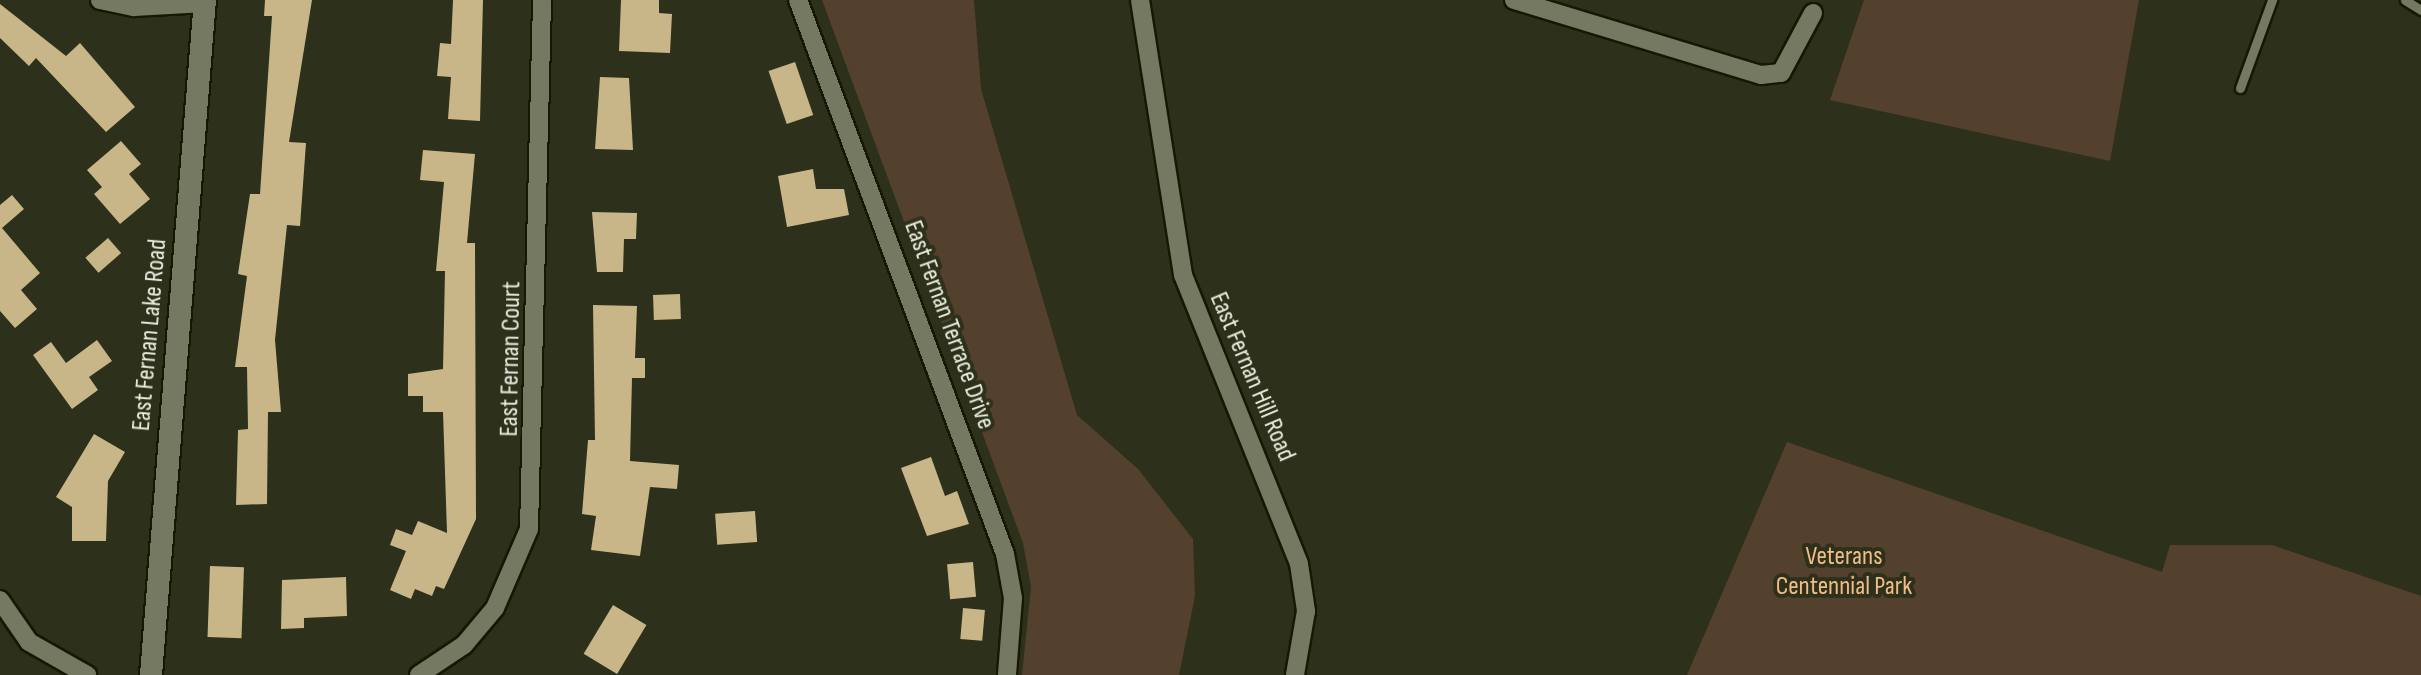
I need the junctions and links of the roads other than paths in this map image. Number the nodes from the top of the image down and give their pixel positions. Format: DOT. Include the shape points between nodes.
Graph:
graph roads {
  1 [pos="100,0"];
  2 [pos="542,0"];
  3 [pos="798,0"];
  4 [pos="1140,0"];
  5 [pos="1514,0"];
  6 [pos="2272,0"];
  7 [pos="2405,0"];
  8 [pos="205,1"];
  9 [pos="2421,10"];
  10 [pos="1813,13"];
  11 [pos="2240,88"];
  12 [pos="0,600"];
  13 [pos="87,675"];
  14 [pos="151,675"];
  15 [pos="419,675"];
  16 [pos="1007,675"];
  17 [pos="1295,675"];
  1 -- 8 [label="street" via="134,7"];
  2 -- 15 [label="street, East Fernan Court" via="529,529 510,584 488,618 464,645"];
  3 -- 16 [label="street, East Fernan Terrace Drive" via="1005,554 1013,598"];
  4 -- 17 [label="street, East Fernan Hill Road" via="1183,275 1299,564 1306,611"];
  5 -- 10 [label="street" via="1761,75 1781,73"];
  6 -- 11 [label="lane" via="2246,54"];
  7 -- 9 [label="lane"];
  8 -- 14 [label="street, East Fernan Lake Road"];
  12 -- 13 [label="street" via="29,642"];
}
